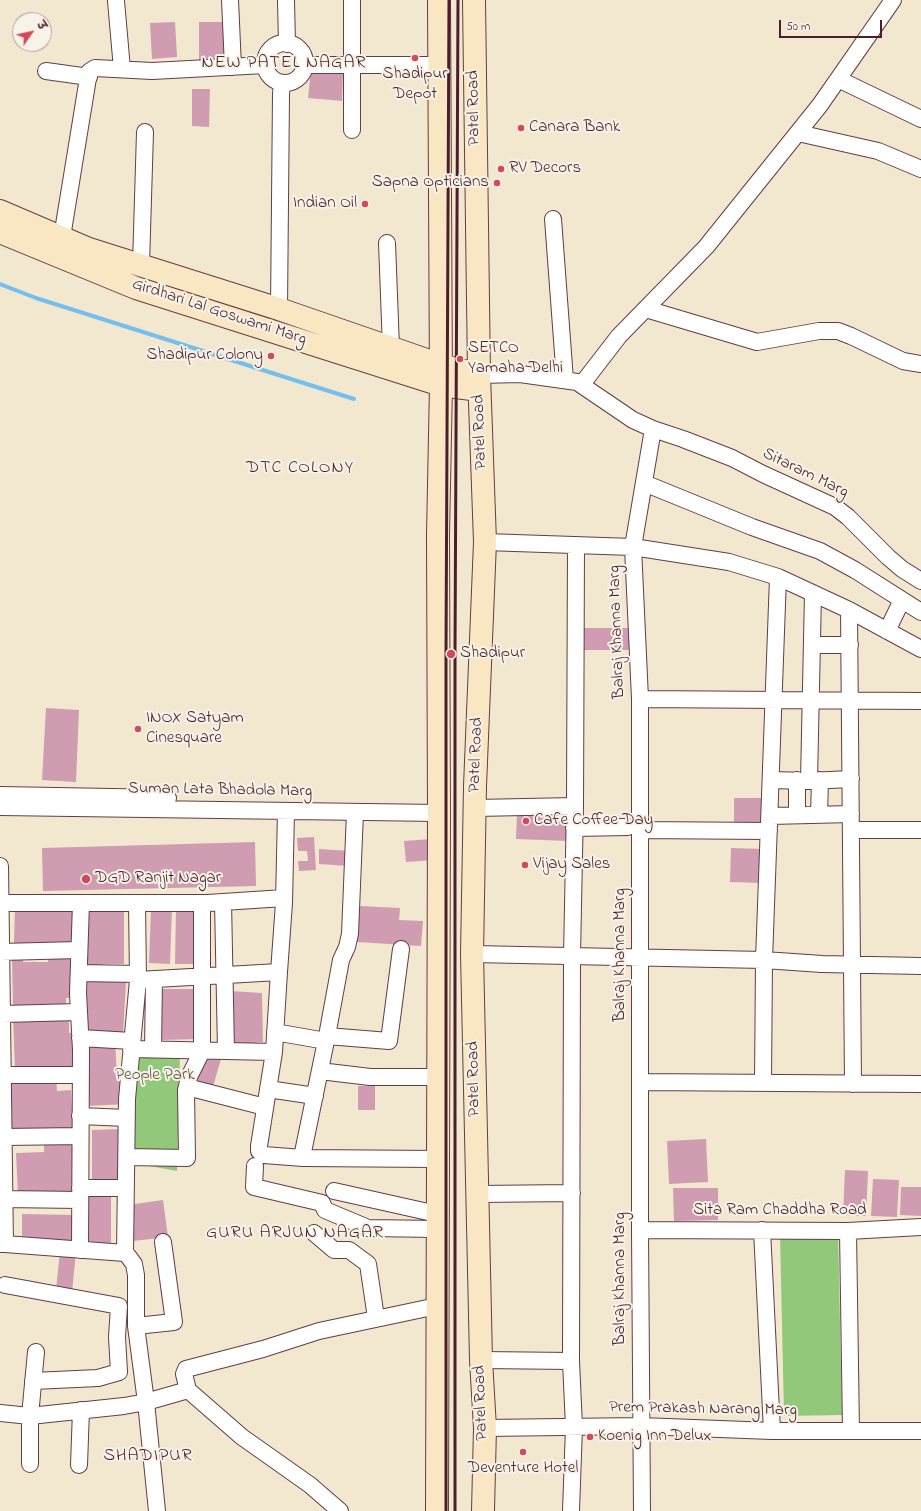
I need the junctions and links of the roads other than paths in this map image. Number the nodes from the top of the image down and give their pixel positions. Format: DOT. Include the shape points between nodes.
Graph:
graph roads {
  1 [pos="116,0"];
  2 [pos="230,0"];
  3 [pos="286,0"];
  4 [pos="439,0"];
  5 [pos="474,0"];
  6 [pos="893,0"];
  7 [pos="352,1"];
  8 [pos="287,44"];
  9 [pos="265,65"];
  10 [pos="439,65"];
  11 [pos="305,66"];
  12 [pos="353,66"];
  13 [pos="233,67"];
  14 [pos="122,69"];
  15 [pos="46,71"];
  16 [pos="89,77"];
  17 [pos="838,79"];
  18 [pos="282,83"];
  19 [pos="921,119"];
  20 [pos="352,130"];
  21 [pos="145,132"];
  22 [pos="798,133"];
  23 [pos="921,169"];
  24 [pos="0,211"];
  25 [pos="553,219"];
  26 [pos="0,232"];
  27 [pos="62,238"];
  28 [pos="386,243"];
  29 [pos="141,265"];
  30 [pos="279,309"];
  31 [pos="646,309"];
  32 [pos="391,348"];
  33 [pos="921,364"];
  34 [pos="441,375"];
  35 [pos="565,380"];
  36 [pos="479,382"];
  37 [pos="582,384"];
  38 [pos="653,429"];
  39 [pos="644,483"];
  40 [pos="485,542"];
  41 [pos="576,545"];
  42 [pos="633,547"];
  43 [pos="778,577"];
  44 [pos="921,581"];
  45 [pos="813,593"];
  46 [pos="902,600"];
  47 [pos="849,610"];
  48 [pos="921,612"];
  49 [pos="887,631"];
  50 [pos="812,645"];
  51 [pos="850,645"];
  52 [pos="921,649"];
  53 [pos="640,699"];
  54 [pos="774,700"];
  55 [pos="810,701"];
  56 [pos="921,701"];
  57 [pos="850,702"];
  58 [pos="851,779"];
  59 [pos="771,780"];
  60 [pos="809,780"];
  61 [pos="0,795"];
  62 [pos="575,806"];
  63 [pos="0,807"];
  64 [pos="439,808"];
  65 [pos="475,808"];
  66 [pos="286,811"];
  67 [pos="355,812"];
  68 [pos="851,814"];
  69 [pos="797,815"];
  70 [pos="819,815"];
  71 [pos="769,824"];
  72 [pos="574,828"];
  73 [pos="634,828"];
  74 [pos="851,830"];
  75 [pos="921,830"];
  76 [pos="0,866"];
  77 [pos="284,898"];
  78 [pos="137,902"];
  79 [pos="223,902"];
  80 [pos="0,903"];
  81 [pos="81,903"];
  82 [pos="202,903"];
  83 [pos="401,949"];
  84 [pos="79,950"];
  85 [pos="1,952"];
  86 [pos="472,954"];
  87 [pos="572,956"];
  88 [pos="640,958"];
  89 [pos="764,960"];
  90 [pos="853,966"];
  91 [pos="921,966"];
  92 [pos="279,972"];
  93 [pos="79,973"];
  94 [pos="224,975"];
  95 [pos="202,976"];
  96 [pos="138,977"];
  97 [pos="154,979"];
  98 [pos="79,1012"];
  99 [pos="2,1014"];
  100 [pos="275,1032"];
  101 [pos="80,1038"];
  102 [pos="327,1038"];
  103 [pos="131,1045"];
  104 [pos="153,1049"];
  105 [pos="202,1051"];
  106 [pos="226,1051"];
  107 [pos="274,1052"];
  108 [pos="320,1071"];
  109 [pos="3,1075"];
  110 [pos="80,1075"];
  111 [pos="438,1077"];
  112 [pos="640,1082"];
  113 [pos="763,1083"];
  114 [pos="853,1084"];
  115 [pos="921,1084"];
  116 [pos="187,1087"];
  117 [pos="268,1090"];
  118 [pos="315,1096"];
  119 [pos="265,1107"];
  120 [pos="80,1116"];
  121 [pos="127,1118"];
  122 [pos="80,1136"];
  123 [pos="4,1137"];
  124 [pos="302,1157"];
  125 [pos="126,1158"];
  126 [pos="437,1159"];
  127 [pos="255,1166"];
  128 [pos="126,1188"];
  129 [pos="334,1191"];
  130 [pos="572,1193"];
  131 [pos="80,1194"];
  132 [pos="477,1194"];
  133 [pos="4,1199"];
  134 [pos="437,1222"];
  135 [pos="921,1227"];
  136 [pos="640,1230"];
  137 [pos="762,1230"];
  138 [pos="848,1231"];
  139 [pos="314,1232"];
  140 [pos="163,1242"];
  141 [pos="2,1244"];
  142 [pos="80,1250"];
  143 [pos="125,1253"];
  144 [pos="4,1286"];
  145 [pos="437,1306"];
  146 [pos="376,1318"];
  147 [pos="136,1326"];
  148 [pos="36,1352"];
  149 [pos="481,1360"];
  150 [pos="572,1361"];
  151 [pos="33,1381"];
  152 [pos="188,1390"];
  153 [pos="146,1402"];
  154 [pos="81,1410"];
  155 [pos="0,1413"];
  156 [pos="30,1416"];
  157 [pos="641,1426"];
  158 [pos="574,1427"];
  159 [pos="485,1428"];
  160 [pos="772,1431"];
  161 [pos="851,1431"];
  162 [pos="921,1431"];
  163 [pos="30,1464"];
  164 [pos="79,1465"];
  165 [pos="157,1511"];
  166 [pos="340,1511"];
  167 [pos="437,1511"];
  168 [pos="484,1511"];
  169 [pos="571,1511"];
  170 [pos="642,1511"];
  1 -- 14 [label="street"];
  2 -- 13 [label="street"];
  3 -- 8 [label="street"];
  4 -- 10 [label="main road, Patel Road"];
  5 -- 36 [label="main road, Patel Road"];
  6 -- 17 [label="street"];
  7 -- 12 [label="street"];
  8 -- 9 [label="street" via="271,49"];
  8 -- 11 [label="street" via="299,49 303,54"];
  9 -- 13 [label="street"];
  9 -- 18 [label="street" via="270,77"];
  10 -- 12 [label="street"];
  10 -- 34 [label="main road, Patel Road"];
  11 -- 12 [label="street"];
  11 -- 18 [label="street" via="299,78"];
  12 -- 20 [label="street"];
  13 -- 14 [label="street" via="152,71"];
  14 -- 16 [label="street" via="95,68 89,72"];
  15 -- 16 [label="street"];
  16 -- 27 [label="street"];
  17 -- 19 [label="street"];
  17 -- 22 [label="street"];
  18 -- 30 [label="street"];
  21 -- 29 [label="street"];
  22 -- 23 [label="street" via="878,151"];
  22 -- 31 [label="street" via="706,247"];
  24 -- 27 [label="main road, Girdhari Lal Goswami Marg"];
  25 -- 35 [label="street"];
  26 -- 34 [label="main road, Girdhari Lal Goswami Marg" via="136,288"];
  27 -- 29 [label="main road, Girdhari Lal Goswami Marg"];
  28 -- 32 [label="street"];
  29 -- 30 [label="main road, Girdhari Lal Goswami Marg"];
  30 -- 32 [label="main road, Girdhari Lal Goswami Marg"];
  31 -- 33 [label="street" via="757,342 819,331 838,331 903,361"];
  31 -- 37 [label="street" via="620,336"];
  32 -- 34 [label="main road, Girdhari Lal Goswami Marg"];
  34 -- 36 [label="main road"];
  34 -- 64 [label="main road, Patel Road" via="438,535"];
  35 -- 36 [label="street" via="520,374"];
  35 -- 37 [label="street"];
  36 -- 40 [label="main road, Patel Road"];
  37 -- 38 [label="street, Sitaram Marg" via="633,420"];
  38 -- 39 [label="street"];
  38 -- 44 [label="street, Sitaram Marg" via="732,458 835,507 902,570"];
  39 -- 42 [label="street"];
  39 -- 46 [label="street" via="752,528 820,552 855,570"];
  40 -- 41 [label="street, Balraj Khanna Marg"];
  40 -- 65 [label="main road, Patel Road"];
  41 -- 42 [label="street, Balraj Khanna Marg"];
  41 -- 62 [label="street"];
  42 -- 43 [label="street" via="729,562"];
  42 -- 53 [label="street, Balraj Khanna Marg"];
  43 -- 45 [label="street"];
  43 -- 54 [label="street"];
  45 -- 47 [label="street"];
  45 -- 50 [label="street"];
  46 -- 48 [label="street"];
  46 -- 49 [label="street"];
  47 -- 49 [label="street"];
  47 -- 51 [label="street"];
  49 -- 52 [label="street"];
  50 -- 51 [label="street"];
  50 -- 55 [label="street"];
  51 -- 57 [label="street"];
  53 -- 54 [label="street"];
  53 -- 73 [label="street, Balraj Khanna Marg"];
  54 -- 55 [label="street"];
  54 -- 59 [label="street"];
  55 -- 57 [label="street"];
  55 -- 60 [label="street"];
  56 -- 57 [label="street"];
  57 -- 58 [label="street"];
  58 -- 60 [label="street"];
  58 -- 68 [label="street"];
  59 -- 60 [label="street"];
  59 -- 71 [label="street"];
  60 -- 69 [label="street"];
  60 -- 70 [label="street"];
  61 -- 64 [label="street, Suman Lata Bhadola Marg"];
  62 -- 65 [label="street"];
  62 -- 72 [label="street"];
  63 -- 66 [label="street, Suman Lata Bhadola Marg"];
  64 -- 67 [label="street, Suman Lata Bhadola Marg"];
  64 -- 111 [label="main road, Patel Road"];
  65 -- 86 [label="main road, Patel Road"];
  66 -- 67 [label="street, Suman Lata Bhadola Marg"];
  66 -- 77 [label="street"];
  67 -- 102 [label="street" via="350,934 340,960"];
  68 -- 70 [label="street"];
  68 -- 74 [label="street"];
  69 -- 70 [label="street"];
  69 -- 71 [label="street"];
  71 -- 73 [label="street"];
  71 -- 89 [label="street"];
  72 -- 73 [label="street"];
  72 -- 87 [label="street"];
  73 -- 88 [label="street, Balraj Khanna Marg"];
  74 -- 75 [label="street"];
  74 -- 90 [label="street"];
  76 -- 80 [label="street"];
  77 -- 79 [label="street"];
  77 -- 92 [label="street"];
  78 -- 81 [label="street"];
  78 -- 82 [label="street"];
  78 -- 96 [label="street"];
  79 -- 82 [label="street"];
  79 -- 94 [label="street"];
  80 -- 81 [label="street"];
  80 -- 85 [label="street"];
  81 -- 84 [label="street"];
  82 -- 95 [label="street"];
  83 -- 102 [label="street" via="389,1041"];
  84 -- 85 [label="street"];
  84 -- 93 [label="street"];
  85 -- 99 [label="street"];
  86 -- 87 [label="street"];
  86 -- 132 [label="main road, Patel Road"];
  87 -- 88 [label="street"];
  87 -- 130 [label="street"];
  88 -- 89 [label="street"];
  88 -- 112 [label="street, Balraj Khanna Marg"];
  89 -- 90 [label="street"];
  89 -- 113 [label="street"];
  90 -- 91 [label="street"];
  90 -- 114 [label="street"];
  92 -- 94 [label="street"];
  92 -- 100 [label="street"];
  93 -- 96 [label="street"];
  93 -- 98 [label="street"];
  94 -- 95 [label="street"];
  94 -- 106 [label="street"];
  95 -- 97 [label="street"];
  95 -- 105 [label="street"];
  96 -- 97 [label="street"];
  96 -- 103 [label="street"];
  97 -- 104 [label="street"];
  98 -- 99 [label="street"];
  98 -- 101 [label="street"];
  99 -- 109 [label="street"];
  100 -- 102 [label="street"];
  100 -- 107 [label="street"];
  101 -- 103 [label="street"];
  101 -- 110 [label="street"];
  102 -- 108 [label="street"];
  103 -- 104 [label="street"];
  103 -- 121 [label="street"];
  104 -- 105 [label="street"];
  105 -- 106 [label="street"];
  105 -- 116 [label="street"];
  106 -- 107 [label="street"];
  107 -- 117 [label="street"];
  108 -- 111 [label="street" via="370,1077"];
  108 -- 118 [label="street"];
  109 -- 110 [label="street"];
  109 -- 123 [label="street"];
  110 -- 120 [label="street"];
  111 -- 126 [label="main road, Patel Road"];
  112 -- 113 [label="street"];
  112 -- 136 [label="street, Balraj Khanna Marg"];
  113 -- 114 [label="street"];
  114 -- 115 [label="street"];
  116 -- 119 [label="street"];
  116 -- 125 [label="street" via="187,1158"];
  117 -- 118 [label="street"];
  117 -- 119 [label="street"];
  118 -- 124 [label="street"];
  119 -- 124 [label="street" via="258,1146 260,1151 264,1155"];
  120 -- 121 [label="street"];
  120 -- 122 [label="street"];
  121 -- 125 [label="street"];
  122 -- 123 [label="street"];
  122 -- 131 [label="street"];
  123 -- 133 [label="street"];
  124 -- 126 [label="street"];
  125 -- 128 [label="street"];
  126 -- 134 [label="main road, Patel Road"];
  127 -- 134 [label="street" via="254,1186 322,1203 325,1210 368,1228"];
  128 -- 131 [label="street"];
  128 -- 143 [label="street"];
  129 -- 134 [label="street"];
  130 -- 132 [label="street"];
  130 -- 150 [label="street"];
  131 -- 133 [label="street"];
  131 -- 142 [label="street"];
  132 -- 149 [label="main road, Patel Road"];
  133 -- 141 [label="street"];
  134 -- 145 [label="main road, Patel Road"];
  135 -- 138 [label="street, Sita Ram Chaddha Road"];
  136 -- 137 [label="street, Sita Ram Chaddha Road"];
  136 -- 157 [label="street, Balraj Khanna Marg"];
  137 -- 138 [label="street, Sita Ram Chaddha Road"];
  137 -- 160 [label="street"];
  138 -- 161 [label="street"];
  139 -- 146 [label="street" via="334,1250 349,1250 368,1264"];
  140 -- 147 [label="street" via="174,1322"];
  141 -- 142 [label="street"];
  142 -- 143 [label="street"];
  143 -- 147 [label="street" via="134,1264 136,1275"];
  144 -- 151 [label="street" via="119,1306 119,1372 98,1378"];
  145 -- 146 [label="street"];
  145 -- 167 [label="main road, Patel Road"];
  146 -- 152 [label="street" via="319,1331 186,1369 184,1374"];
  147 -- 153 [label="street"];
  148 -- 151 [label="street"];
  149 -- 150 [label="street"];
  149 -- 159 [label="main road, Patel Road"];
  150 -- 158 [label="street"];
  151 -- 156 [label="street"];
  152 -- 153 [label="street"];
  152 -- 166 [label="street" via="242,1437 310,1485"];
  153 -- 154 [label="street"];
  153 -- 165 [label="street"];
  154 -- 156 [label="street"];
  154 -- 164 [label="street"];
  155 -- 156 [label="street"];
  156 -- 163 [label="street"];
  157 -- 158 [label="street, Prem Prakash Narang Marg"];
  157 -- 160 [label="street, Prem Prakash Narang Marg"];
  157 -- 170 [label="street, Balraj Khanna Marg"];
  158 -- 159 [label="street, Prem Prakash Narang Marg"];
  158 -- 169 [label="street"];
  159 -- 168 [label="main road, Patel Road"];
  160 -- 161 [label="street, Prem Prakash Narang Marg"];
  161 -- 162 [label="street, Prem Prakash Narang Marg"];
}
